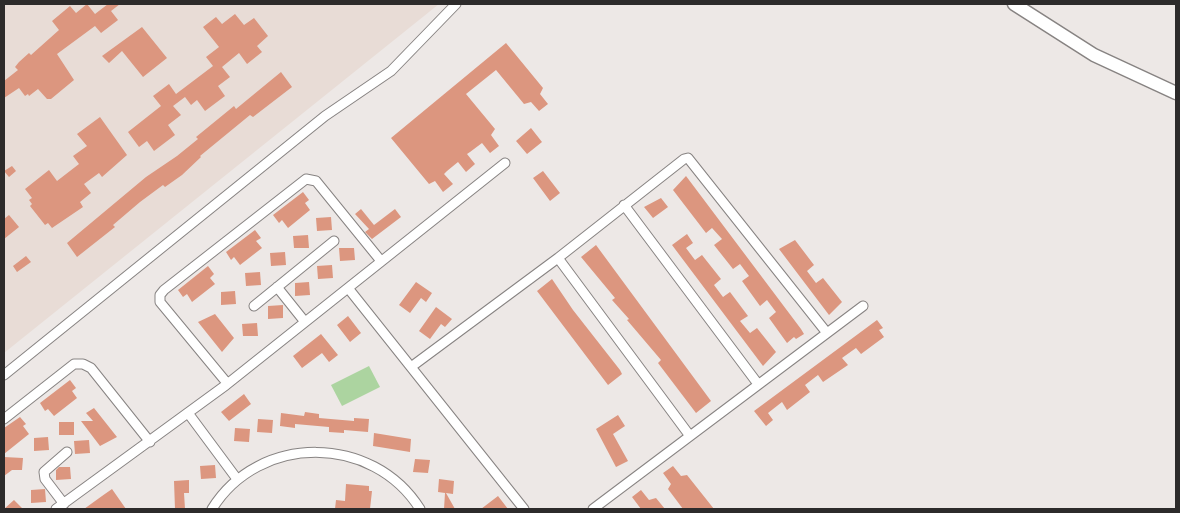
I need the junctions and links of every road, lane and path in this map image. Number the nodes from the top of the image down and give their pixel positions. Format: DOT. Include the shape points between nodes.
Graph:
graph roads {
  1 [pos="456,4"];
  2 [pos="1014,4"];
  3 [pos="1176,93"];
  4 [pos="505,163"];
  5 [pos="624,205"];
  6 [pos="334,241"];
  7 [pos="558,258"];
  8 [pos="381,261"];
  9 [pos="277,287"];
  10 [pos="348,288"];
  11 [pos="254,306"];
  12 [pos="863,306"];
  13 [pos="305,322"];
  14 [pos="827,333"];
  15 [pos="411,367"];
  16 [pos="4,375"];
  17 [pos="227,383"];
  18 [pos="758,384"];
  19 [pos="188,413"];
  20 [pos="4,419"];
  21 [pos="690,436"];
  22 [pos="150,442"];
  23 [pos="67,452"];
  24 [pos="237,479"];
  25 [pos="60,507"];
  26 [pos="212,509"];
  27 [pos="420,509"];
  28 [pos="524,509"];
  29 [pos="593,509"];
  1 -- 16 [label="street" via="391,71 318,122"];
  2 -- 3 [label="street" via="1094,55"];
  4 -- 8 [label="street"];
  5 -- 7 [label="street"];
  5 -- 14 [label="street" via="688,158"];
  5 -- 18 [label="street"];
  6 -- 9 [label="street"];
  7 -- 15 [label="street"];
  7 -- 21 [label="street"];
  8 -- 10 [label="street"];
  8 -- 17 [label="street" via="316,182 306,179 179,278 162,292 160,302"];
  9 -- 11 [label="street"];
  9 -- 13 [label="street"];
  10 -- 13 [label="street"];
  10 -- 15 [label="street"];
  12 -- 14 [label="street"];
  13 -- 17 [label="street"];
  14 -- 18 [label="street"];
  15 -- 28 [label="street"];
  17 -- 19 [label="street"];
  18 -- 21 [label="street"];
  19 -- 22 [label="street"];
  19 -- 24 [label="street"];
  20 -- 22 [label="street" via="74,364 84,364 91,368"];
  21 -- 29 [label="street"];
  22 -- 25 [label="street"];
  23 -- 25 [label="street" via="44,472"];
  24 -- 26 [label="street"];
  24 -- 27 [label="street" via="261,464 287,454 315,451 343,454 369,463 393,478"];
}
